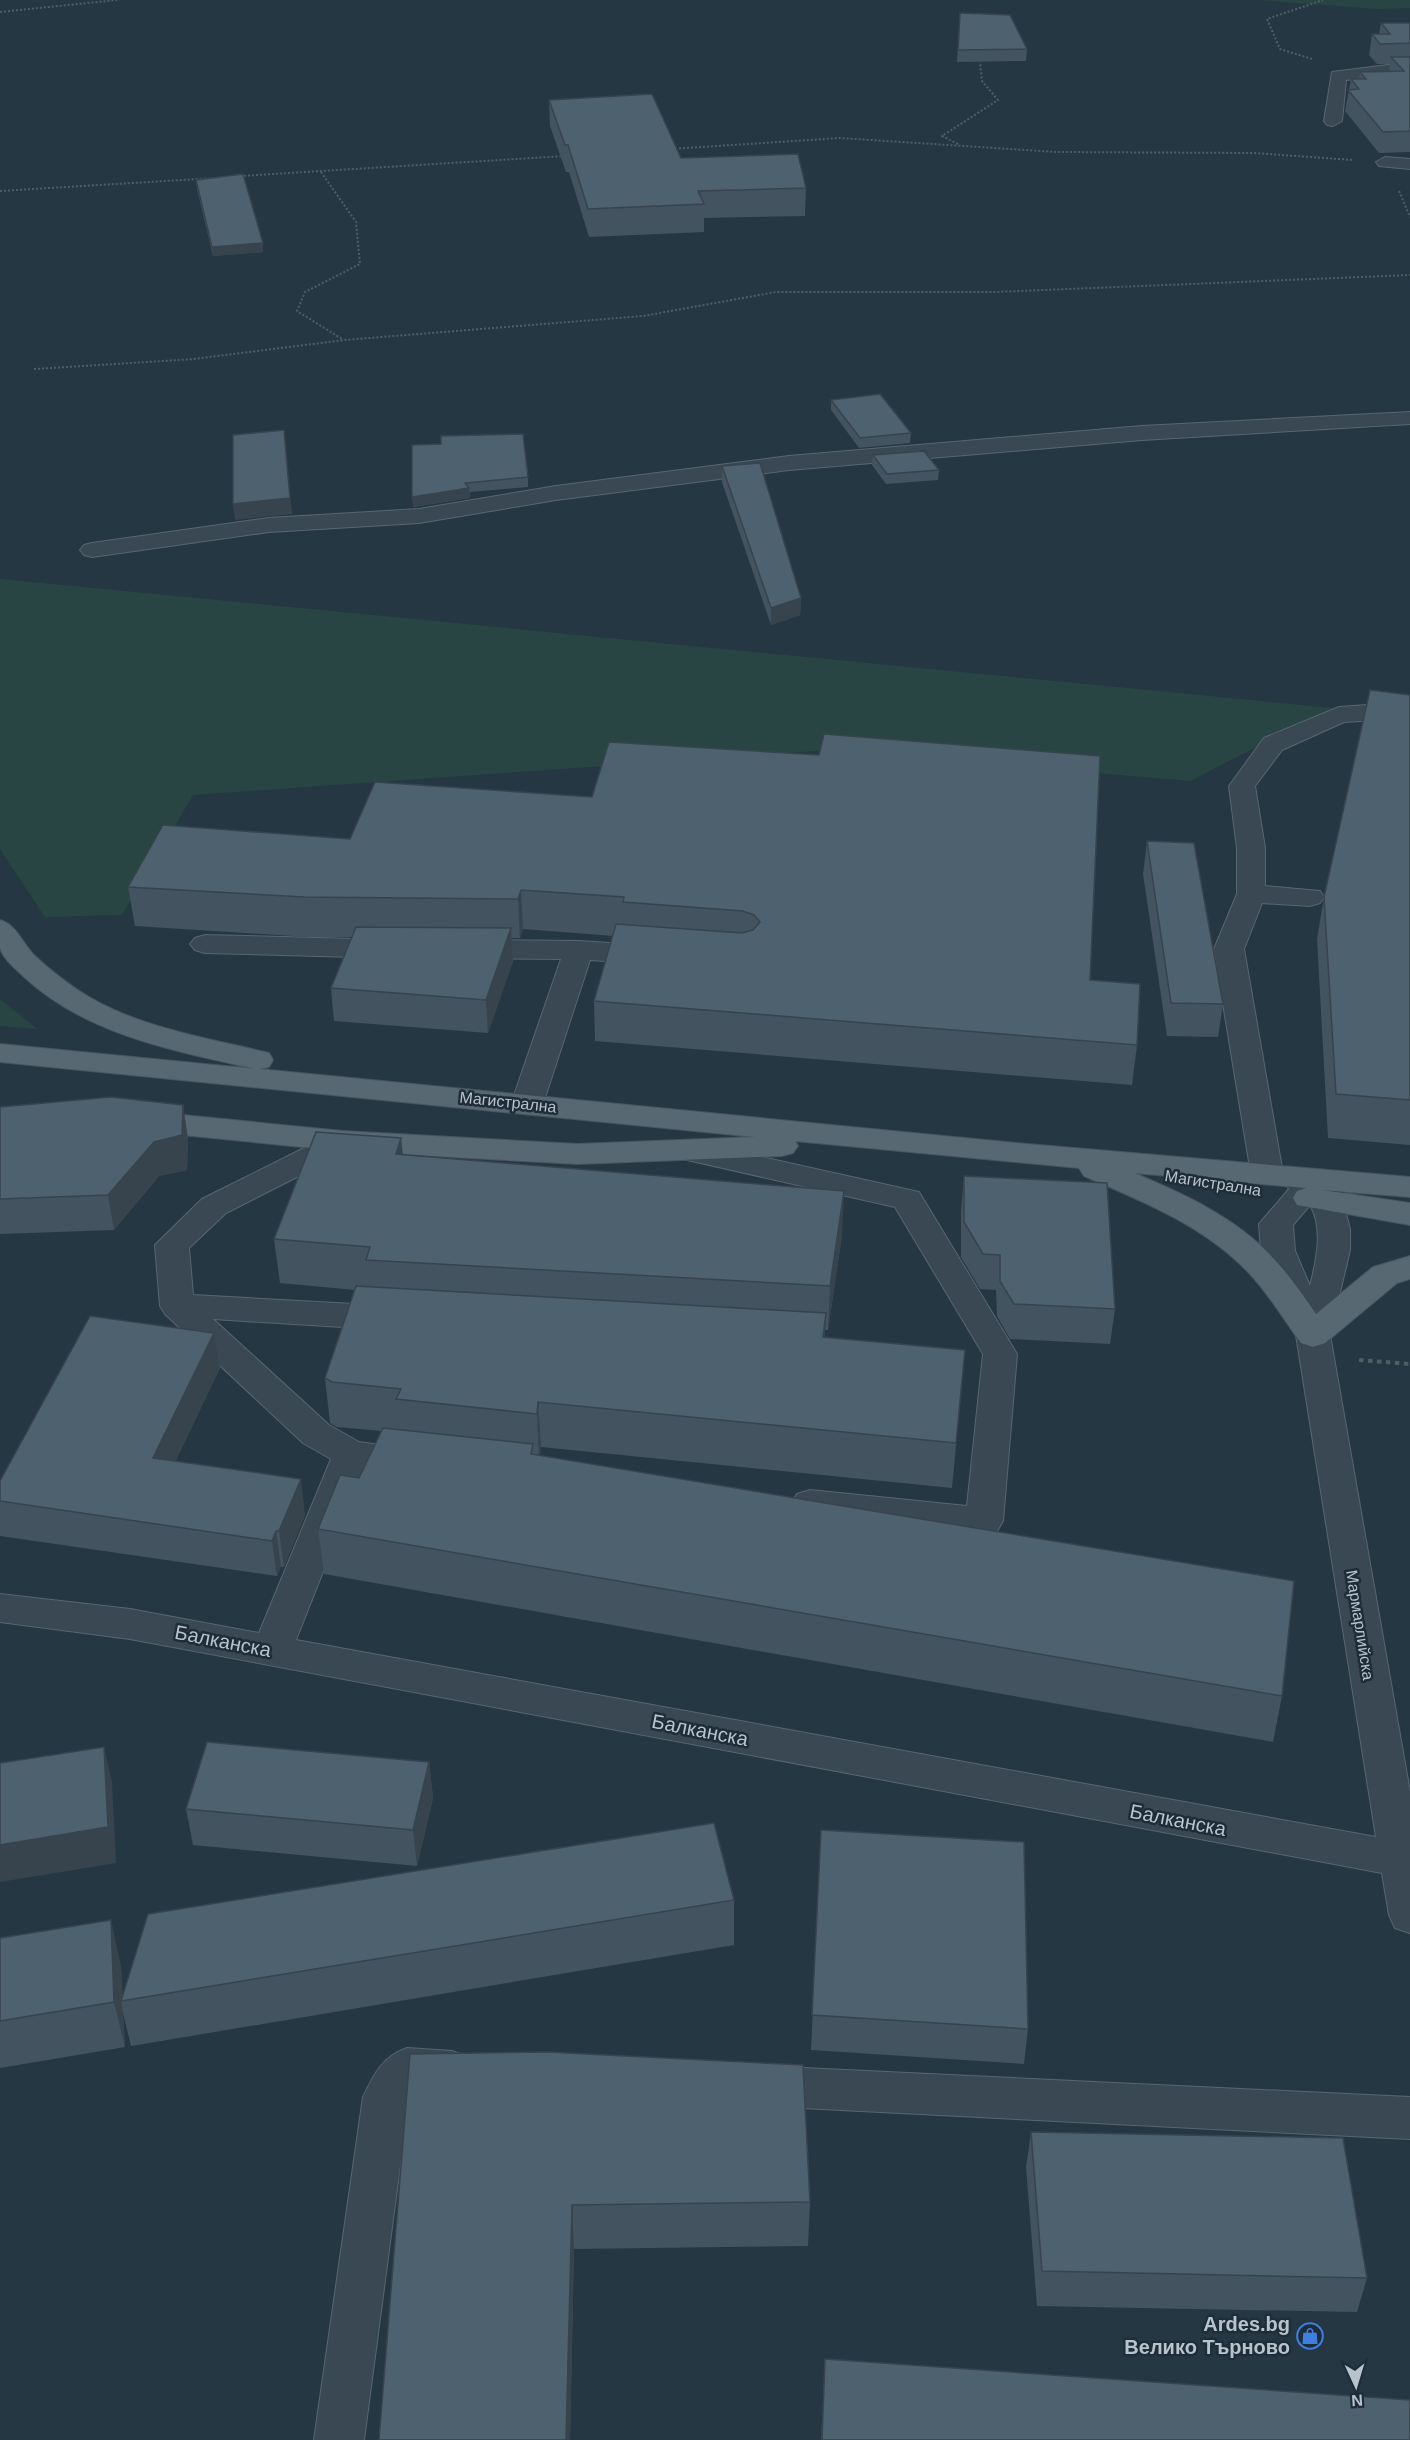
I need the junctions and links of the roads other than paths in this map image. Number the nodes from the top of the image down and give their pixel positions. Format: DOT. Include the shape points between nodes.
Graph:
graph roads {
  1 [pos="1410,71"];
  2 [pos="1333,121"];
  3 [pos="1386,162"];
  4 [pos="1410,164"];
  5 [pos="1410,418"];
  6 [pos="92,550"];
  7 [pos="1410,710"];
  8 [pos="1251,894"];
  9 [pos="1310,897"];
  10 [pos="0,929"];
  11 [pos="205,944"];
  12 [pos="579,950"];
  13 [pos="684,958"];
  14 [pos="0,1053"];
  15 [pos="394,1091"];
  16 [pos="527,1104"];
  17 [pos="118,1118"];
  18 [pos="343,1141"];
  19 [pos="895,1141"];
  20 [pos="686,1150"];
  21 [pos="1016,1153"];
  22 [pos="1081,1163"];
  23 [pos="1355,1182"];
  24 [pos="1299,1187"];
  25 [pos="1410,1187"];
  26 [pos="1410,1214"];
  27 [pos="1410,1267"];
  28 [pos="177,1306"];
  29 [pos="416,1320"];
  30 [pos="1314,1346"];
  31 [pos="964,1352"];
  32 [pos="1000,1354"];
  33 [pos="351,1454"];
  34 [pos="445,1464"];
  35 [pos="773,1499"];
  36 [pos="0,1608"];
  37 [pos="272,1650"];
  38 [pos="1406,1851"];
  39 [pos="1410,1915"];
  40 [pos="491,2073"];
  41 [pos="717,2084"];
  42 [pos="1410,2118"];
  43 [pos="339,2440"];
  1 -- 2 [label="street" via="1338,76"];
  3 -- 4 [label="street"];
  5 -- 6 [label="street" via="1142,433 789,463 556,493 419,516 269,525"];
  7 -- 8 [label="street" via="1339,715 1273,744 1242,786 1251,848"];
  8 -- 9 [label="street"];
  8 -- 24 [label="street" via="1229,949"];
  10 -- 15 [label="main road" via="14,952 54,990 118,1023 201,1047"];
  11 -- 12 [label="street"];
  12 -- 13 [label="street"];
  12 -- 16 [label="street"];
  14 -- 15 [label="main road, Магистрална"];
  15 -- 16 [label="main road, Магистрална"];
  16 -- 19 [label="main road, Магистрална"];
  17 -- 18 [label="main road"];
  18 -- 20 [label="main road" via="578,1154"];
  18 -- 28 [label="street" via="214,1206 172,1245"];
  19 -- 20 [label="main road"];
  19 -- 21 [label="main road, Магистрална"];
  20 -- 32 [label="street" via="907,1199"];
  21 -- 22 [label="main road, Магистрална"];
  21 -- 24 [label="main road, Магистрална"];
  22 -- 24 [label="main road, Магистрална"];
  22 -- 30 [label="main road" via="1188,1211 1233,1241 1261,1265"];
  23 -- 24 [label="street"];
  23 -- 25 [label="main road"];
  24 -- 26 [label="main road, Магистрална"];
  24 -- 30 [label="street, Мармарлийска" via="1276,1224 1278,1251"];
  24 -- 30 [label="street, Мармарлийска" via="1334,1226 1335,1253"];
  27 -- 30 [label="main road" via="1385,1275"];
  28 -- 29 [label="street"];
  28 -- 33 [label="street" via="316,1434"];
  30 -- 38 [label="street, Мармарлийска"];
  31 -- 32 [label="street"];
  32 -- 35 [label="street" via="984,1521"];
  33 -- 34 [label="street"];
  33 -- 37 [label="street"];
  36 -- 37 [label="street, Балканска" via="130,1624"];
  37 -- 38 [label="street, Балканска"];
  38 -- 39 [label="street, Мармарлийска"];
  40 -- 43 [label="street" via="407,2068 386,2097"];
  41 -- 42 [label="street"];
}
